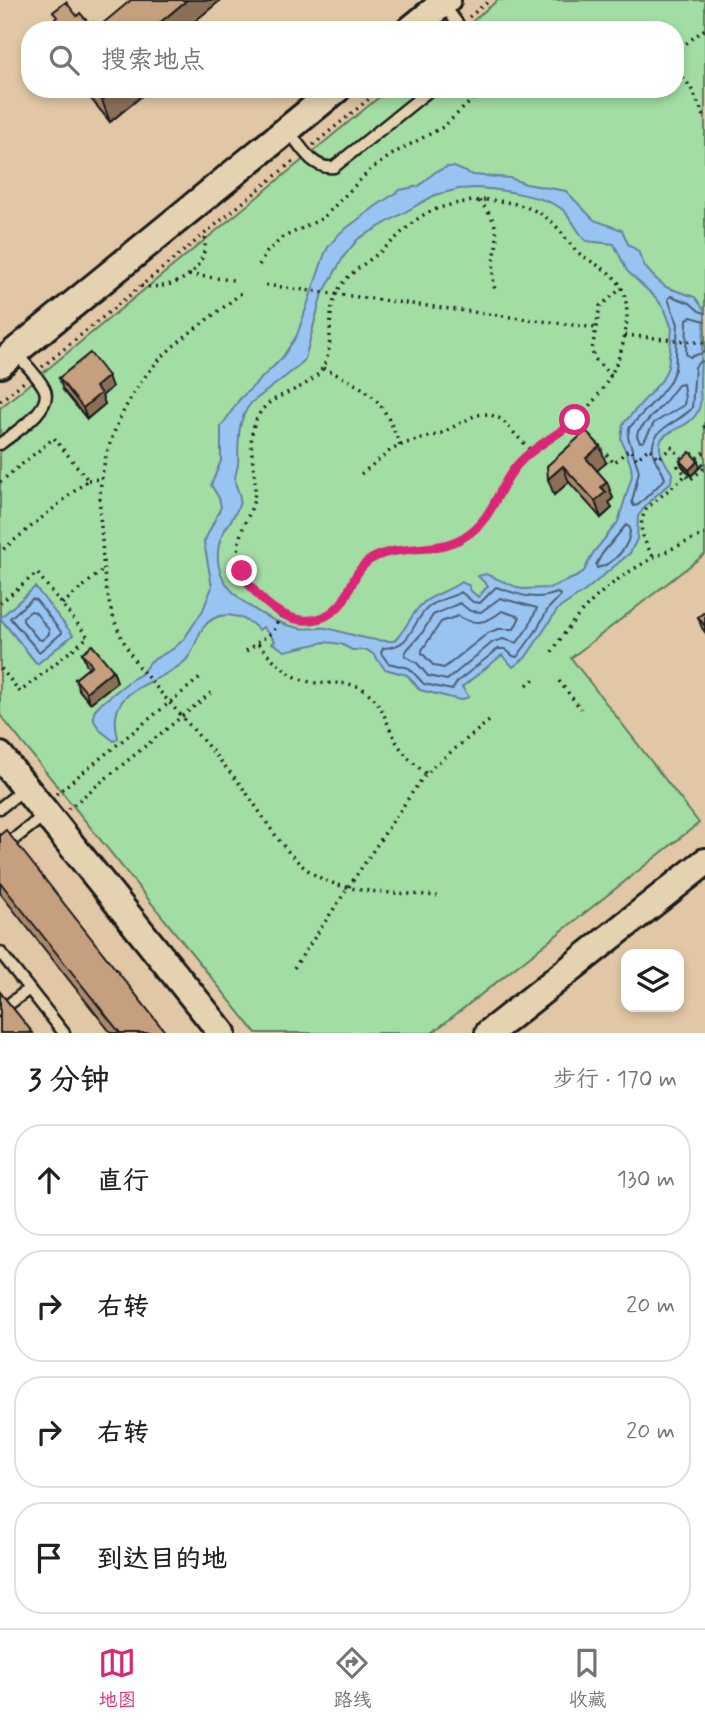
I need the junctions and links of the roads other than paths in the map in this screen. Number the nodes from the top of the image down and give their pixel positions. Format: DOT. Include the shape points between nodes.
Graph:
graph roads {
  1 [pos="445,2"];
  2 [pos="421,21"];
  3 [pos="457,21"];
  4 [pos="326,98"];
  5 [pos="420,98"];
  6 [pos="288,130"];
  7 [pos="8,358"];
  8 [pos="0,444"];
  9 [pos="0,756"];
  10 [pos="41,807"];
  11 [pos="0,808"];
  12 [pos="0,850"];
  13 [pos="705,862"];
  14 [pos="0,952"];
  15 [pos="29,989"];
  16 [pos="0,1011"];
  17 [pos="64,1033"];
  18 [pos="222,1033"];
  19 [pos="489,1033"];
  1 -- 2 [label="street"];
  1 -- 3 [label="lane"];
  4 -- 6 [label="street"];
  5 -- 6 [label="lane" via="334,167 317,164"];
  6 -- 7 [label="street"];
  7 -- 8 [label="lane" via="46,389 44,406"];
  9 -- 10 [label="street"];
  10 -- 11 [label="lane"];
  10 -- 12 [label="lane"];
  10 -- 18 [label="street"];
  13 -- 19 [label="street"];
  14 -- 15 [label="lane"];
  15 -- 16 [label="lane"];
  15 -- 17 [label="lane"];
}
